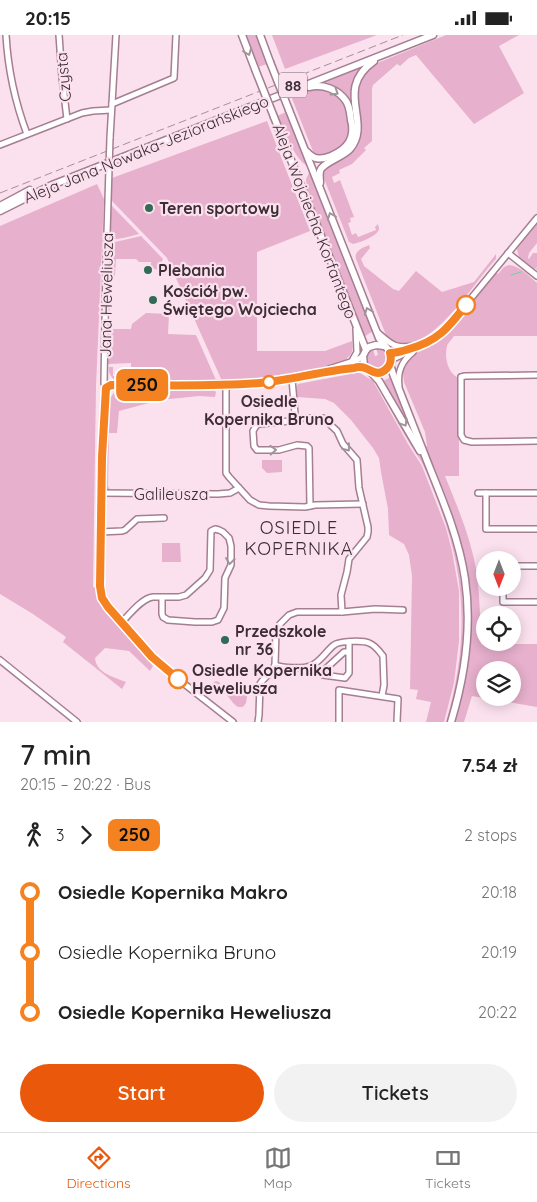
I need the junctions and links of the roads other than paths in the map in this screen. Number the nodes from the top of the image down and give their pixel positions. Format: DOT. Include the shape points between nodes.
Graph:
graph roads {
  1 [pos="6,35"];
  2 [pos="60,35"];
  3 [pos="116,35"];
  4 [pos="176,35"];
  5 [pos="242,35"];
  6 [pos="260,35"];
  7 [pos="422,35"];
  8 [pos="433,35"];
  9 [pos="386,54"];
  10 [pos="288,92"];
  11 [pos="111,107"];
  12 [pos="67,119"];
  13 [pos="27,134"];
  14 [pos="0,145"];
  15 [pos="305,151"];
  16 [pos="321,191"];
  17 [pos="0,206"];
  18 [pos="0,211"];
  19 [pos="537,218"];
  20 [pos="508,253"];
  21 [pos="537,276"];
  22 [pos="356,326"];
  23 [pos="376,332"];
  24 [pos="421,345"];
  25 [pos="384,346"];
  26 [pos="364,353"];
  27 [pos="390,359"];
  28 [pos="351,362"];
  29 [pos="368,369"];
  30 [pos="324,371"];
  31 [pos="537,375"];
  32 [pos="292,379"];
  33 [pos="226,385"];
  34 [pos="106,388"];
  35 [pos="400,390"];
  36 [pos="296,418"];
  37 [pos="537,441"];
  38 [pos="429,465"];
  39 [pos="239,488"];
  40 [pos="101,493"];
  41 [pos="478,493"];
  42 [pos="486,493"];
  43 [pos="537,493"];
  44 [pos="363,505"];
  45 [pos="310,506"];
  46 [pos="164,518"];
  47 [pos="537,529"];
  48 [pos="100,532"];
  49 [pos="521,566"];
  50 [pos="537,566"];
  51 [pos="503,596"];
  52 [pos="162,597"];
  53 [pos="537,602"];
  54 [pos="403,610"];
  55 [pos="342,613"];
  56 [pos="121,623"];
  57 [pos="349,642"];
  58 [pos="349,652"];
  59 [pos="0,660"];
  60 [pos="275,665"];
  61 [pos="382,696"];
  62 [pos="77,722"];
  63 [pos="233,722"];
  64 [pos="258,722"];
  65 [pos="339,722"];
  66 [pos="397,722"];
  67 [pos="451,722"];
  1 -- 13 [label="street" via="12,85"];
  2 -- 12 [label="street, Czysta"];
  3 -- 11 [label="street, Jana Heweliusza"];
  4 -- 11 [label="street" via="174,78"];
  5 -- 22 [label="main road, Aleja Wojciecha Korfantego, one-way, bridge"];
  6 -- 15 [label="main road, Aleja Wojciecha Korfantego, bridge"];
  7 -- 17 [label="main road, Aleja Jana Nowaka-Jeziorańskiego / 88" via="71,173"];
  8 -- 9 [label="main road, Aleja Jana Nowaka-Jeziorańskiego / 88"];
  9 -- 10 [label="main road, Aleja Jana Nowaka-Jeziorańskiego / 88"];
  9 -- 16 [label="main road" via="361,72 357,79 354,97 357,136 350,150 321,169"];
  10 -- 15 [label="main road, one-way" via="322,86 340,94 350,109 352,135 345,147 319,159"];
  10 -- 18 [label="main road, Aleja Jana Nowaka-Jeziorańskiego / 88" via="52,185"];
  11 -- 12 [label="street"];
  11 -- 34 [label="street, Jana Heweliusza, bridge"];
  12 -- 13 [label="street"];
  13 -- 14 [label="street"];
  15 -- 16 [label="main road, Aleja Wojciecha Korfantego"];
  23 -- 16 [label="main road, Aleja Wojciecha Korfantego, one-way"];
  19 -- 20 [label="street"];
  20 -- 21 [label="street"];
  20 -- 24 [label="street" via="445,330"];
  22 -- 26 [label="main road, Aleja Wojciecha Korfantego"];
  22 -- 28 [label="street" via="357,352"];
  23 -- 24 [label="street" via="398,347"];
  23 -- 25 [label="main road, Aleja Wojciecha Korfantego"];
  24 -- 27 [label="street"];
  24 -- 35 [label="street" via="401,365"];
  25 -- 26 [label="main road" via="372,345"];
  25 -- 27 [label="main road"];
  26 -- 28 [label="street"];
  26 -- 29 [label="main road" via="364,365"];
  27 -- 29 [label="main road" via="388,368 379,373"];
  27 -- 35 [label="main road"];
  28 -- 30 [label="street"];
  29 -- 30 [label="street"];
  29 -- 38 [label="main road, one-way" via="379,381"];
  30 -- 32 [label="street"];
  31 -- 37 [label="street" via="461,377 461,435 464,440"];
  32 -- 33 [label="street"];
  32 -- 36 [label="street"];
  33 -- 34 [label="street" via="111,385"];
  33 -- 39 [label="street" via="226,468"];
  34 -- 40 [label="street, Jana Heweliusza"];
  35 -- 38 [label="main road"];
  36 -- 44 [label="street, one-way" via="323,418 339,433 343,444 357,460"];
  36 -- 45 [label="street, one-way" via="256,426 253,431 254,448 259,451 307,446"];
  38 -- 67 [label="main road" via="456,537 466,586 465,660"];
  39 -- 40 [label="street, Galileusza" via="218,494"];
  39 -- 45 [label="street" via="256,504"];
  40 -- 48 [label="street, Jana Heweliusza"];
  41 -- 42 [label="street"];
  42 -- 43 [label="street"];
  42 -- 47 [label="street" via="486,529"];
  44 -- 45 [label="street"];
  44 -- 55 [label="street" via="368,532 349,559 341,595"];
  46 -- 48 [label="street, Galileusza" via="140,518 122,531"];
  48 -- 56 [label="street, Jana Heweliusza" via="101,594 104,603"];
  49 -- 50 [label="street"];
  51 -- 53 [label="street" via="503,602"];
  52 -- 52 [label="street, one-way" via="186,595 202,582 210,570 210,533 213,530 219,529 229,538 231,562 225,578 224,608 215,622 168,620 162,614"];
  52 -- 56 [label="street" via="149,597"];
  54 -- 55 [label="street"];
  55 -- 60 [label="street" via="297,612 289,615 276,631"];
  56 -- 63 [label="street, Jana Heweliusza" via="160,665"];
  57 -- 58 [label="street"];
  57 -- 60 [label="street" via="335,644 312,666"];
  57 -- 61 [label="street" via="370,643 383,656"];
  58 -- 58 [label="street" via="344,652 321,673 347,676"];
  59 -- 62 [label="street"];
  60 -- 64 [label="street" via="260,684"];
  61 -- 65 [label="street" via="339,690"];
  61 -- 66 [label="street" via="398,699"];
}
